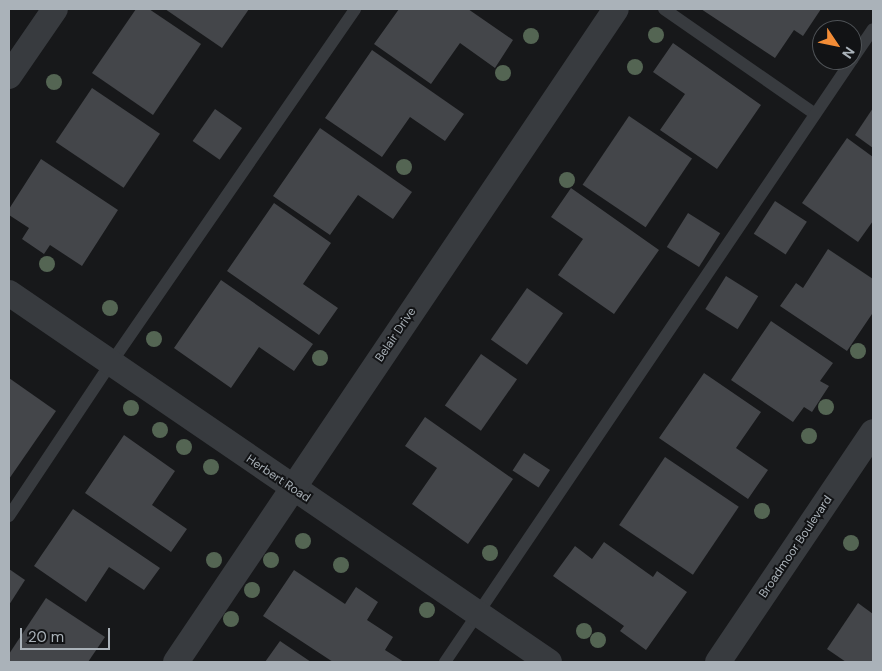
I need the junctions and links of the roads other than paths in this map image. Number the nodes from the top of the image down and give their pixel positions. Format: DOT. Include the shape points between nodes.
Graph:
graph roads {
  1 [pos="55,9"];
  2 [pos="355,9"];
  3 [pos="616,9"];
  4 [pos="664,9"];
  5 [pos="873,28"];
  6 [pos="862,45"];
  7 [pos="845,70"];
  8 [pos="9,76"];
  9 [pos="815,114"];
  10 [pos="9,293"];
  11 [pos="110,364"];
  12 [pos="873,432"];
  13 [pos="292,489"];
  14 [pos="9,516"];
  15 [pos="478,614"];
  16 [pos="176,662"];
  17 [pos="445,662"];
  18 [pos="549,662"];
  19 [pos="718,662"];
  1 -- 8 [label="street"];
  2 -- 11 [label="lane"];
  3 -- 13 [label="street, Belair Drive"];
  4 -- 9 [label="lane"];
  5 -- 6 [label="lane"];
  7 -- 9 [label="lane"];
  9 -- 15 [label="lane"];
  10 -- 11 [label="street, Herbert Road"];
  11 -- 13 [label="street, Herbert Road"];
  11 -- 14 [label="lane"];
  12 -- 19 [label="street, Broadmoor Boulevard"];
  13 -- 15 [label="street, Herbert Road"];
  13 -- 16 [label="street, Belair Drive"];
  15 -- 17 [label="lane"];
  15 -- 18 [label="street, Herbert Road"];
}
